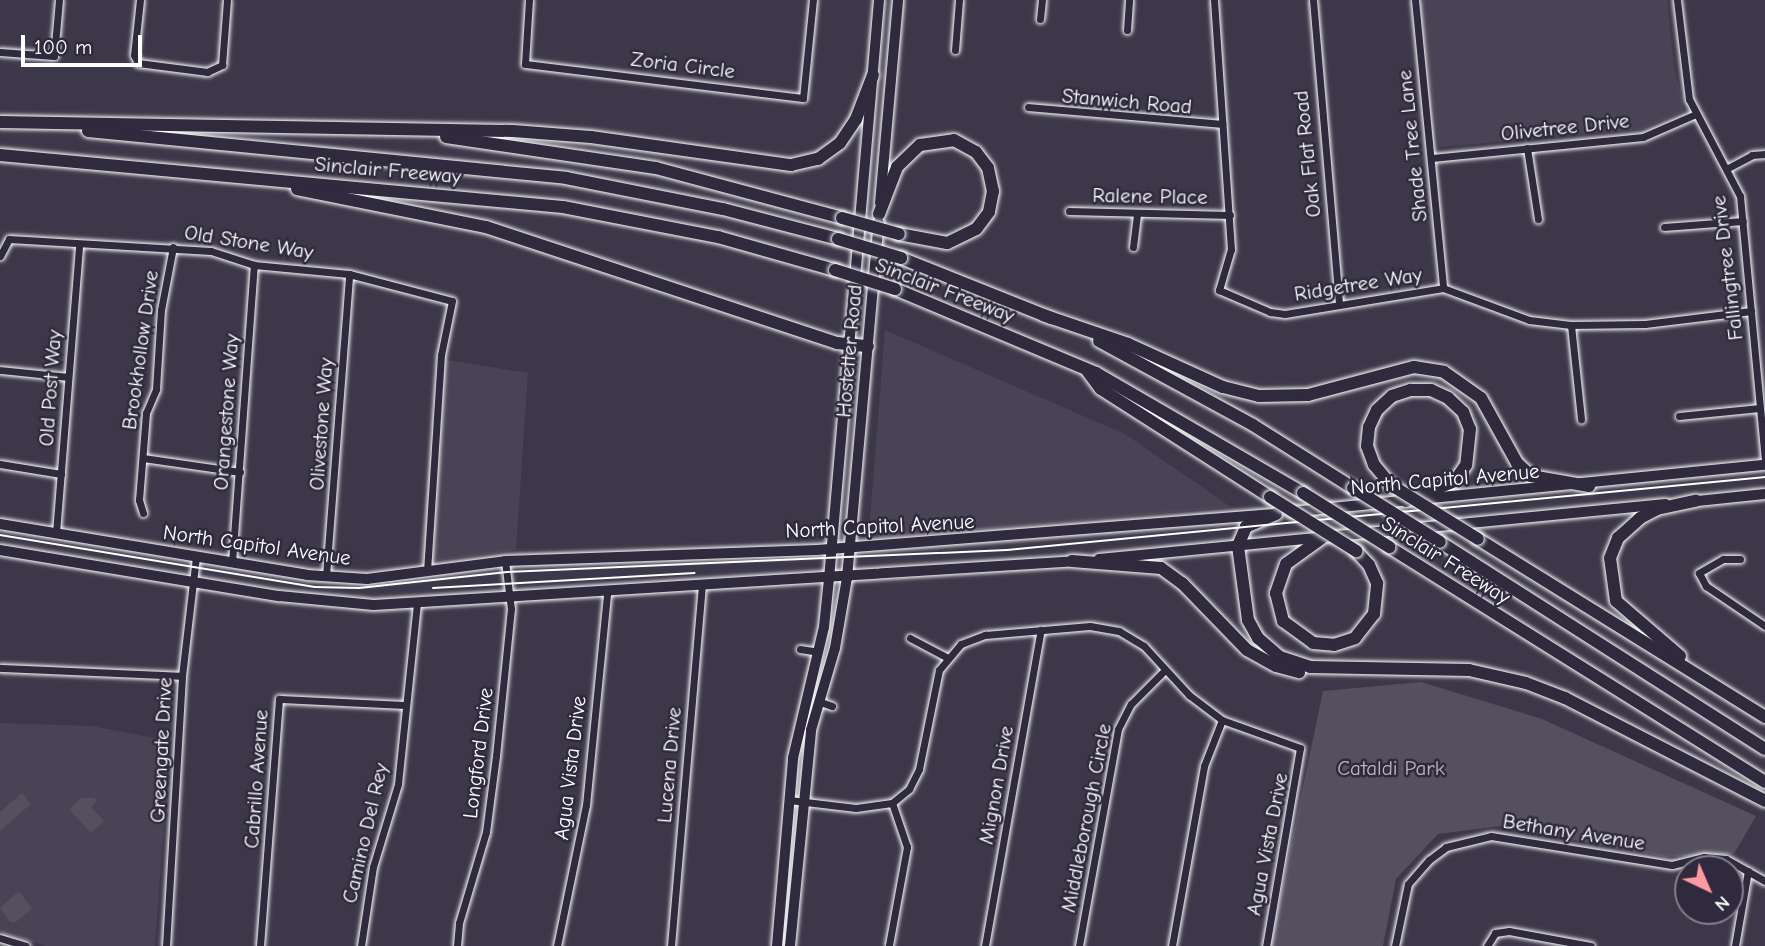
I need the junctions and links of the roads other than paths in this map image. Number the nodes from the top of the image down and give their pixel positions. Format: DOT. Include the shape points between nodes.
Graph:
graph roads {
  1 [pos="59,0"];
  2 [pos="140,0"];
  3 [pos="227,0"];
  4 [pos="529,0"];
  5 [pos="813,0"];
  6 [pos="879,0"];
  7 [pos="898,0"];
  8 [pos="959,0"];
  9 [pos="1042,0"];
  10 [pos="1129,0"];
  11 [pos="1214,0"];
  12 [pos="1313,0"];
  13 [pos="1415,0"];
  14 [pos="1677,0"];
  15 [pos="1040,19"];
  16 [pos="1127,30"];
  17 [pos="955,50"];
  18 [pos="0,52"];
  19 [pos="873,75"];
  20 [pos="1028,107"];
  21 [pos="1696,114"];
  22 [pos="0,122"];
  23 [pos="1222,124"];
  24 [pos="306,127"];
  25 [pos="1527,148"];
  26 [pos="1765,154"];
  27 [pos="0,155"];
  28 [pos="1432,158"];
  29 [pos="1728,168"];
  30 [pos="196,173"];
  31 [pos="1069,211"];
  32 [pos="879,214"];
  33 [pos="1138,215"];
  34 [pos="1230,215"];
  35 [pos="1538,219"];
  36 [pos="1742,221"];
  37 [pos="1664,228"];
  38 [pos="79,245"];
  39 [pos="173,247"];
  40 [pos="1133,247"];
  41 [pos="0,256"];
  42 [pos="254,265"];
  43 [pos="349,274"];
  44 [pos="1443,288"];
  45 [pos="1339,303"];
  46 [pos="1751,311"];
  47 [pos="1043,314"];
  48 [pos="1571,326"];
  49 [pos="850,345"];
  50 [pos="869,346"];
  51 [pos="1085,369"];
  52 [pos="0,370"];
  53 [pos="68,377"];
  54 [pos="1760,408"];
  55 [pos="1679,416"];
  56 [pos="1581,419"];
  57 [pos="143,458"];
  58 [pos="1765,462"];
  59 [pos="0,464"];
  60 [pos="240,472"];
  61 [pos="61,474"];
  62 [pos="1589,486"];
  63 [pos="1765,495"];
  64 [pos="1406,501"];
  65 [pos="1696,501"];
  66 [pos="143,513"];
  67 [pos="1276,514"];
  68 [pos="0,524"];
  69 [pos="56,533"];
  70 [pos="1322,538"];
  71 [pos="1238,546"];
  72 [pos="832,547"];
  73 [pos="851,547"];
  74 [pos="0,550"];
  75 [pos="196,557"];
  76 [pos="1740,559"];
  77 [pos="505,561"];
  78 [pos="1072,562"];
  79 [pos="232,563"];
  80 [pos="427,570"];
  81 [pos="326,576"];
  82 [pos="847,578"];
  83 [pos="829,579"];
  84 [pos="193,583"];
  85 [pos="702,586"];
  86 [pos="607,593"];
  87 [pos="510,597"];
  88 [pos="417,602"];
  89 [pos="1765,626"];
  90 [pos="1041,630"];
  91 [pos="910,638"];
  92 [pos="800,649"];
  93 [pos="818,652"];
  94 [pos="946,657"];
  95 [pos="0,668"];
  96 [pos="1344,669"];
  97 [pos="1165,670"];
  98 [pos="182,676"];
  99 [pos="1727,693"];
  100 [pos="818,701"];
  101 [pos="406,705"];
  102 [pos="832,706"];
  103 [pos="1765,717"];
  104 [pos="1222,720"];
  105 [pos="1765,749"];
  106 [pos="1765,782"];
  107 [pos="789,800"];
  108 [pos="1765,801"];
  109 [pos="803,802"];
  110 [pos="892,803"];
  111 [pos="1748,871"];
  112 [pos="1765,881"];
  113 [pos="0,938"];
  114 [pos="889,944"];
  115 [pos="26,946"];
  116 [pos="166,946"];
  117 [pos="260,946"];
  118 [pos="360,946"];
  119 [pos="457,946"];
  120 [pos="557,946"];
  121 [pos="671,946"];
  122 [pos="776,946"];
  123 [pos="790,946"];
  124 [pos="985,946"];
  125 [pos="1079,946"];
  126 [pos="1172,946"];
  127 [pos="1266,946"];
  128 [pos="1395,946"];
  129 [pos="1487,946"];
  130 [pos="1591,946"];
  131 [pos="1735,946"];
  1 -- 18 [label="street" via="54,56"];
  2 -- 3 [label="street" via="134,55 138,63 207,72 222,65"];
  4 -- 5 [label="street, Zoria Circle" via="525,64 803,97"];
  6 -- 19 [label="main road, Hostetter Road"];
  7 -- 32 [label="main road, Hostetter Road"];
  8 -- 17 [label="street"];
  9 -- 15 [label="street"];
  10 -- 16 [label="street"];
  11 -- 23 [label="street, Ridgetree Way"];
  12 -- 45 [label="street, Oak Flat Road"];
  13 -- 28 [label="street, Shade Tree Lane"];
  14 -- 21 [label="street, Fallingtree Drive" via="1685,79"];
  19 -- 24 [label="highway" via="846,136 827,154 800,164 550,133"];
  19 -- 49 [label="main road, Hostetter Road"];
  20 -- 23 [label="street, Stanwich Road"];
  21 -- 25 [label="street, Olivetree Drive" via="1643,137"];
  21 -- 29 [label="street, Fallingtree Drive"];
  22 -- 24 [label="highway"];
  22 -- 47 [label="highway, Sinclair Freeway, bridge" via="566,178 723,209 838,239 901,258"];
  23 -- 34 [label="street, Ridgetree Way"];
  24 -- 32 [label="highway, bridge" via="479,140 589,156 722,183 899,234 947,243 976,229 989,212 993,191 988,168 976,152 945,139 920,145 897,167"];
  25 -- 28 [label="street, Olivetree Drive"];
  25 -- 35 [label="street"];
  26 -- 29 [label="street" via="1752,155"];
  27 -- 30 [label="highway, Sinclair Freeway"];
  28 -- 44 [label="street, Shade Tree Lane"];
  29 -- 36 [label="street, Fallingtree Drive" via="1740,196"];
  30 -- 49 [label="highway" via="414,209 486,227"];
  30 -- 51 [label="highway, Sinclair Freeway, bridge" via="563,207 718,237 895,289"];
  31 -- 33 [label="street, Ralene Place"];
  32 -- 50 [label="main road, Hostetter Road"];
  33 -- 34 [label="street, Ralene Place"];
  33 -- 40 [label="street"];
  34 -- 45 [label="street, Ridgetree Way" via="1231,249 1219,290 1285,314"];
  36 -- 37 [label="street"];
  36 -- 46 [label="street, Fallingtree Drive"];
  38 -- 39 [label="street, Old Stone Way"];
  38 -- 41 [label="street, Old Stone Way" via="9,239"];
  38 -- 53 [label="street, Old Post Way"];
  39 -- 42 [label="street, Old Stone Way" via="211,251"];
  39 -- 57 [label="street, Brookhollow Drive"];
  42 -- 43 [label="street, Old Stone Way"];
  42 -- 60 [label="street, Orangestone Way"];
  43 -- 80 [label="street, Old Stone Way" via="452,301 441,355"];
  43 -- 81 [label="street, Olivestone Way"];
  44 -- 45 [label="street, Ridgetree Way"];
  44 -- 48 [label="street, Ridgetree Way" via="1529,320"];
  46 -- 48 [label="street, Ridgetree Way" via="1645,324"];
  46 -- 54 [label="street, Fallingtree Drive"];
  47 -- 62 [label="highway" via="1128,344 1223,387 1259,396 1308,395 1414,367 1444,372 1481,398 1517,463 1531,476"];
  47 -- 105 [label="highway, Sinclair Freeway, bridge" via="1183,385"];
  48 -- 56 [label="street"];
  49 -- 50 [label="highway"];
  49 -- 72 [label="main road, Hostetter Road"];
  50 -- 73 [label="main road, Hostetter Road"];
  51 -- 70 [label="highway, bridge" via="1101,389 1356,551 1377,583 1374,614 1363,632 1345,642 1313,643 1283,621 1276,593 1286,564"];
  51 -- 106 [label="highway, Sinclair Freeway, bridge" via="1224,443"];
  52 -- 53 [label="street"];
  53 -- 61 [label="street, Old Post Way"];
  54 -- 55 [label="street"];
  54 -- 58 [label="street, Fallingtree Drive"];
  57 -- 60 [label="street"];
  57 -- 66 [label="street, Brookhollow Drive" via="139,500"];
  58 -- 62 [label="main road, North Capitol Avenue"];
  59 -- 61 [label="street"];
  60 -- 79 [label="street, Orangestone Way"];
  61 -- 69 [label="street, Old Post Way"];
  62 -- 64 [label="main road, North Capitol Avenue"];
  63 -- 65 [label="main road"];
  64 -- 67 [label="main road, North Capitol Avenue"];
  64 -- 99 [label="highway, bridge" via="1446,486 1466,465 1470,429 1462,412 1448,398 1430,390 1392,396 1377,410 1369,427 1367,446 1374,465 1391,485 1478,540"];
  65 -- 70 [label="main road"];
  65 -- 99 [label="highway" via="1657,509 1625,530 1610,558 1610,579 1616,601 1631,618"];
  67 -- 71 [label="highway" via="1246,527"];
  67 -- 73 [label="main road, North Capitol Avenue"];
  68 -- 69 [label="main road, North Capitol Avenue"];
  69 -- 75 [label="main road, North Capitol Avenue"];
  70 -- 71 [label="main road"];
  71 -- 78 [label="main road"];
  71 -- 96 [label="highway" via="1246,611 1258,638 1288,661"];
  72 -- 73 [label="main road, North Capitol Avenue"];
  72 -- 77 [label="main road, North Capitol Avenue"];
  72 -- 83 [label="main road, Hostetter Road"];
  73 -- 82 [label="main road, Hostetter Road"];
  74 -- 84 [label="main road"];
  75 -- 79 [label="main road, North Capitol Avenue"];
  75 -- 84 [label="street, Greengate Drive"];
  76 -- 89 [label="street" via="1707,565 1699,573 1706,586"];
  77 -- 80 [label="main road, North Capitol Avenue"];
  77 -- 87 [label="street, Longford Drive"];
  78 -- 82 [label="main road"];
  78 -- 96 [label="highway" via="1161,568 1256,657 1309,673"];
  79 -- 81 [label="main road, North Capitol Avenue"];
  80 -- 81 [label="main road, North Capitol Avenue" via="367,579"];
  82 -- 83 [label="main road"];
  82 -- 100 [label="main road, Hostetter Road" via="835,648"];
  83 -- 85 [label="main road"];
  83 -- 93 [label="main road, Hostetter Road"];
  84 -- 88 [label="main road" via="334,604"];
  84 -- 98 [label="street, Greengate Drive"];
  85 -- 86 [label="main road"];
  85 -- 121 [label="street, Lucena Drive"];
  86 -- 87 [label="main road"];
  86 -- 120 [label="street, Agua Vista Drive" via="586,805"];
  87 -- 88 [label="main road"];
  87 -- 119 [label="street, Longford Drive" via="486,832"];
  88 -- 101 [label="street, Camino Del Rey"];
  90 -- 94 [label="street" via="985,635 961,644"];
  90 -- 97 [label="street" via="1090,626 1119,631 1144,646"];
  90 -- 124 [label="street, Mignon Drive"];
  91 -- 94 [label="street"];
  92 -- 93 [label="street"];
  93 -- 107 [label="main road, Hostetter Road" via="797,726"];
  94 -- 110 [label="street" via="939,670 919,769 909,789"];
  95 -- 98 [label="street"];
  96 -- 108 [label="highway" via="1433,667 1526,683 1565,698"];
  97 -- 104 [label="street"];
  97 -- 125 [label="street, Middleborough Circle" via="1131,704 1118,729"];
  98 -- 116 [label="street, Greengate Drive"];
  99 -- 103 [label="highway"];
  100 -- 102 [label="street"];
  100 -- 109 [label="main road, Hostetter Road"];
  101 -- 117 [label="street, Cabrillo Avenue" via="279,699"];
  101 -- 118 [label="street, Camino Del Rey" via="398,784 373,867"];
  104 -- 126 [label="street" via="1204,766"];
  104 -- 127 [label="street, Agua Vista Drive" via="1300,748"];
  107 -- 109 [label="street"];
  107 -- 122 [label="main road, Hostetter Road"];
  109 -- 110 [label="street" via="856,808"];
  109 -- 123 [label="main road, Hostetter Road"];
  110 -- 114 [label="street" via="907,847"];
  111 -- 112 [label="street, Bethany Avenue"];
  111 -- 128 [label="street, Bethany Avenue" via="1726,859 1704,857 1672,865 1491,836 1446,847 1408,884"];
  111 -- 131 [label="street"];
  113 -- 115 [label="street"];
  129 -- 130 [label="street" via="1495,933 1509,932"];
}
